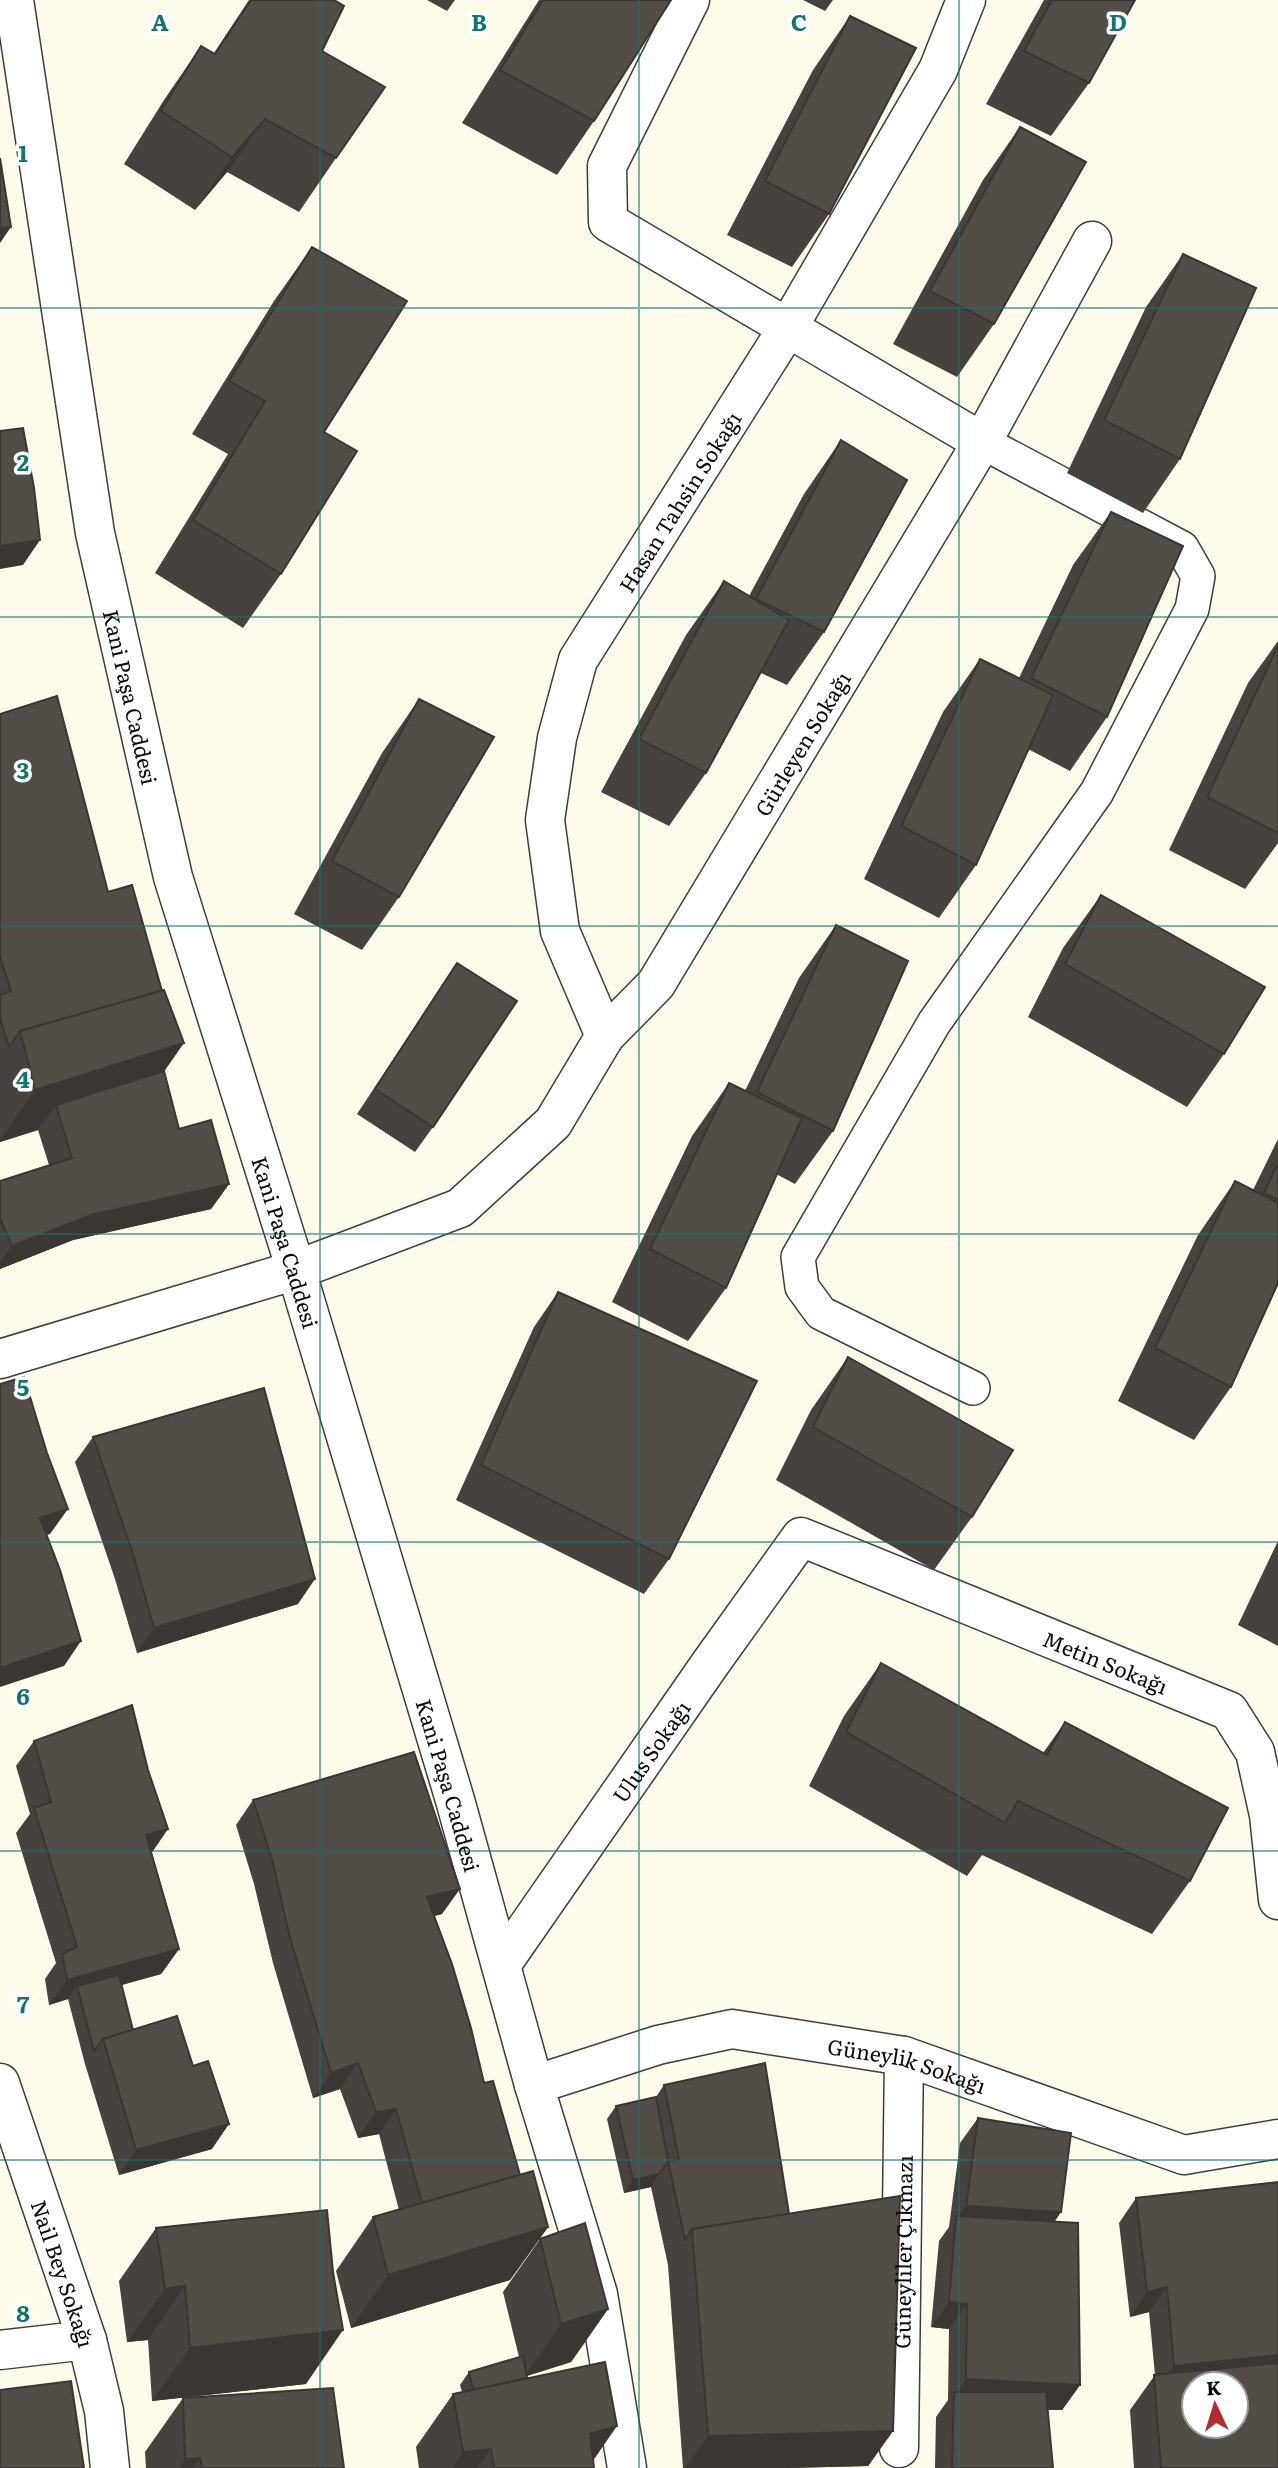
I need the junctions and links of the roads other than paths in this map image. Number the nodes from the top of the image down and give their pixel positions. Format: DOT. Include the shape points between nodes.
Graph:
graph roads {
  1 [pos="14,0"];
  2 [pos="690,0"];
  3 [pos="965,0"];
  4 [pos="1092,242"];
  5 [pos="787,329"];
  6 [pos="982,442"];
  7 [pos="605,1036"];
  8 [pos="296,1270"];
  9 [pos="0,1359"];
  10 [pos="973,1388"];
  11 [pos="801,1537"];
  12 [pos="1278,1900"];
  13 [pos="501,1965"];
  14 [pos="904,2056"];
  15 [pos="0,2083"];
  16 [pos="534,2085"];
  17 [pos="1278,2139"];
  18 [pos="87,2340"];
  19 [pos="0,2350"];
  20 [pos="899,2448"];
  21 [pos="110,2468"];
  22 [pos="626,2468"];
  1 -- 8 [label="street, Kani Paşa Caddesi" via="95,533 173,877"];
  2 -- 5 [label="street" via="607,166 608,222"];
  3 -- 5 [label="street, Hasan Tahsin Sokağı" via="938,70"];
  4 -- 6 [label="street, Gürleyen Sokağı"];
  5 -- 6 [label="street"];
  5 -- 7 [label="street, Hasan Tahsin Sokağı" via="578,660 557,738 545,820 560,932"];
  6 -- 7 [label="street, Gürleyen Sokağı" via="656,985"];
  6 -- 10 [label="lane" via="1182,548 1198,576 1192,609 1097,792 933,1023 798,1257 802,1287 821,1313"];
  7 -- 8 [label="street, Gürleyen Sokağı" via="553,1123 460,1208"];
  8 -- 9 [label="street"];
  8 -- 13 [label="street, Kani Paşa Caddesi"];
  11 -- 12 [label="street, Metin Sokağı" via="1229,1711 1255,1752 1269,1815"];
  11 -- 13 [label="street, Ulus Sokağı"];
  13 -- 16 [label="street, Kani Paşa Caddesi"];
  14 -- 16 [label="street, Güneylik Sokağı" via="732,2029 658,2045"];
  14 -- 17 [label="street, Güneylik Sokağı" via="1184,2155"];
  14 -- 20 [label="street, Güneyliler Çıkmazı"];
  15 -- 18 [label="street, Nail Bey Sokağı"];
  16 -- 22 [label="street, Kani Paşa Caddesi" via="598,2294"];
  18 -- 19 [label="street"];
  18 -- 21 [label="street, Nail Bey Sokağı" via="104,2411"];
}
